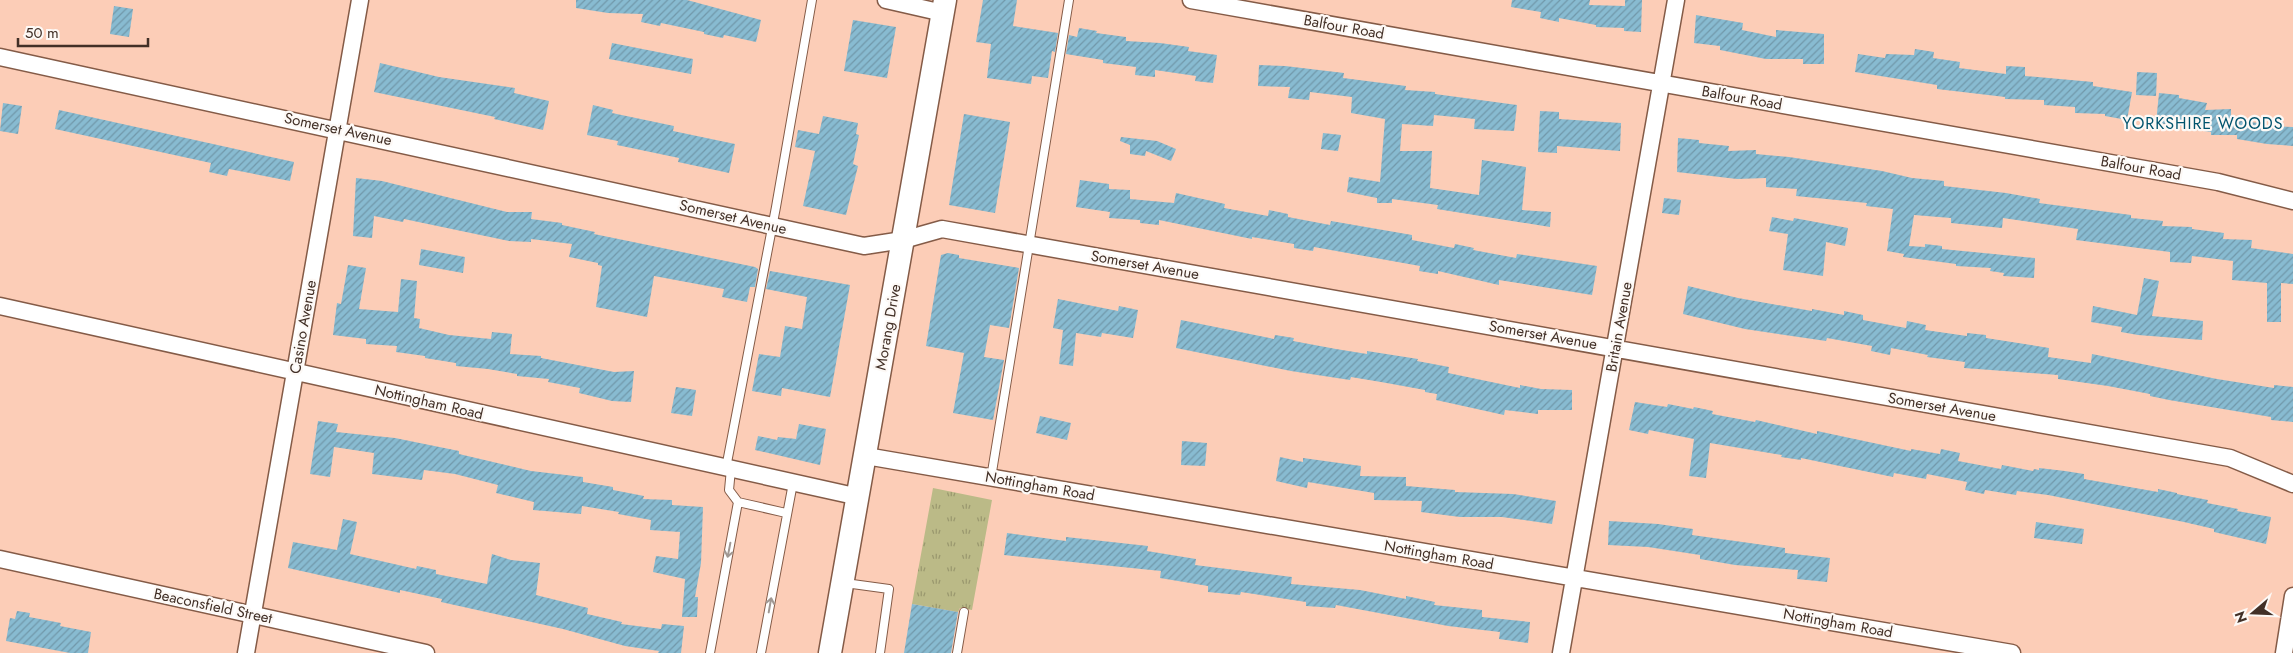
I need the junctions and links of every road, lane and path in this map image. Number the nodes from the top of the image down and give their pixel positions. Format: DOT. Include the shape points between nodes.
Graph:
graph roads {
  1 [pos="360,0"];
  2 [pos="812,0"];
  3 [pos="886,0"];
  4 [pos="1068,0"];
  5 [pos="1190,0"];
  6 [pos="1676,0"];
  7 [pos="944,6"];
  8 [pos="0,57"];
  9 [pos="1662,84"];
  10 [pos="338,129"];
  11 [pos="2293,201"];
  12 [pos="772,226"];
  13 [pos="904,240"];
  14 [pos="1030,244"];
  15 [pos="0,306"];
  16 [pos="1616,348"];
  17 [pos="296,372"];
  18 [pos="866,456"];
  19 [pos="728,468"];
  20 [pos="991,478"];
  21 [pos="793,483"];
  22 [pos="2293,484"];
  23 [pos="859,497"];
  24 [pos="738,502"];
  25 [pos="786,513"];
  26 [pos="0,559"];
  27 [pos="1574,577"];
  28 [pos="843,583"];
  29 [pos="2293,596"];
  30 [pos="964,612"];
  31 [pos="253,614"];
  32 [pos="246,653"];
  33 [pos="426,653"];
  34 [pos="710,653"];
  35 [pos="761,653"];
  36 [pos="830,653"];
  37 [pos="880,653"];
  38 [pos="957,653"];
  39 [pos="1561,653"];
  40 [pos="2012,653"];
  41 [pos="2284,653"];
  1 -- 10 [label="street, Casino Avenue"];
  2 -- 12 [label="lane"];
  3 -- 7 [label="street"];
  4 -- 14 [label="lane"];
  5 -- 9 [label="street, Balfour Road"];
  6 -- 9 [label="street, Britain Avenue"];
  7 -- 13 [label="street, Morang Drive"];
  8 -- 10 [label="street, Somerset Avenue"];
  9 -- 11 [label="street, Balfour Road" via="2218,182"];
  9 -- 16 [label="street, Britain Avenue"];
  10 -- 12 [label="street, Somerset Avenue"];
  10 -- 17 [label="street, Casino Avenue"];
  12 -- 13 [label="street, Somerset Avenue" via="864,246"];
  12 -- 19 [label="lane"];
  13 -- 14 [label="street, Somerset Avenue" via="942,229"];
  13 -- 18 [label="street, Morang Drive"];
  14 -- 16 [label="street, Somerset Avenue"];
  14 -- 20 [label="lane"];
  15 -- 17 [label="street, Nottingham Road"];
  16 -- 22 [label="street, Somerset Avenue" via="2230,458"];
  16 -- 27 [label="street, Britain Avenue"];
  17 -- 19 [label="street, Nottingham Road"];
  17 -- 31 [label="street, Casino Avenue"];
  18 -- 20 [label="street, Nottingham Road"];
  18 -- 23 [label="street, Morang Drive"];
  19 -- 21 [label="street, Nottingham Road"];
  19 -- 24 [label="lane" via="729,490"];
  20 -- 27 [label="street, Nottingham Road"];
  21 -- 23 [label="street, Nottingham Road"];
  21 -- 25 [label="lane"];
  23 -- 28 [label="street, Morang Drive"];
  24 -- 25 [label="lane"];
  24 -- 34 [label="lane, one-way"];
  35 -- 25 [label="lane, one-way"];
  26 -- 31 [label="street, Beaconsfield Street"];
  27 -- 39 [label="street, Britain Avenue"];
  27 -- 40 [label="street, Nottingham Road"];
  28 -- 36 [label="street, Morang Drive"];
  28 -- 37 [label="lane" via="889,589"];
  29 -- 41 [label="street"];
  30 -- 38 [label="lane"];
  31 -- 32 [label="street, Casino Avenue"];
  31 -- 33 [label="street, Beaconsfield Street"];
}
